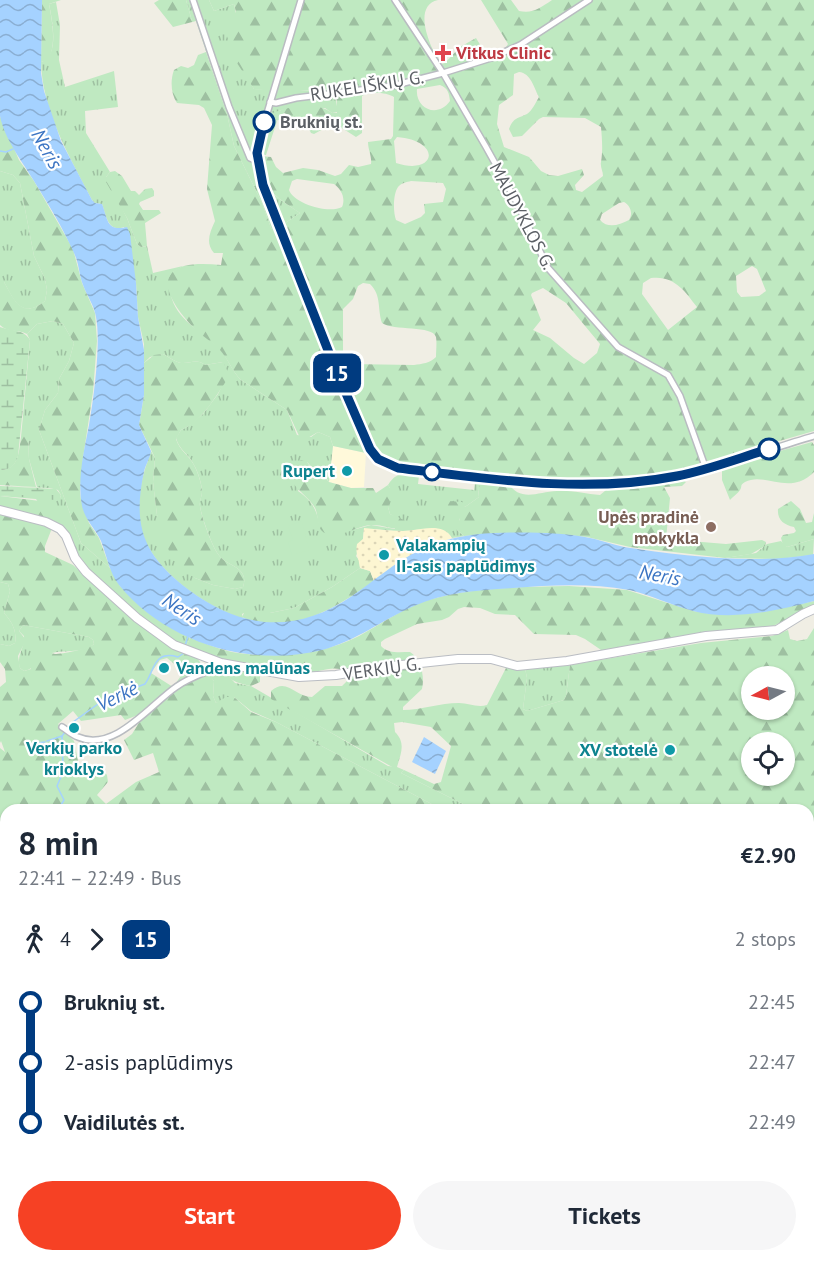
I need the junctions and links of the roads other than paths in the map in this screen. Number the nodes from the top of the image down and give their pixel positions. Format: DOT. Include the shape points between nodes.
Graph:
graph roads {
  1 [pos="193,0"];
  2 [pos="301,0"];
  3 [pos="395,0"];
  4 [pos="589,0"];
  5 [pos="443,73"];
  6 [pos="270,102"];
  7 [pos="257,161"];
  8 [pos="814,436"];
  9 [pos="706,468"];
  10 [pos="0,510"];
  11 [pos="814,609"];
  12 [pos="221,663"];
  13 [pos="65,729"];
  1 -- 7 [label="street" via="229,107 250,158"];
  2 -- 6 [label="street"];
  3 -- 5 [label="street, MAUDYKLOS G."];
  4 -- 5 [label="street, RUKELIŠKIŲ G." via="520,45"];
  5 -- 6 [label="street, RUKELIŠKIŲ G." via="392,86"];
  5 -- 9 [label="street, MAUDYKLOS G." via="516,201 548,268 618,347 668,375 680,396"];
  6 -- 7 [label="street"];
  7 -- 9 [label="street" via="267,197 335,368 378,459 398,468 570,485 663,478"];
  8 -- 9 [label="street"];
  10 -- 12 [label="main road, VERKIŲ G." via="56,526 86,572 136,618 174,645"];
  11 -- 12 [label="main road, VERKIŲ G." via="777,630 706,636 525,666 490,659 452,659 308,677"];
  12 -- 13 [label="street" via="176,687 118,734 91,740"];
}
